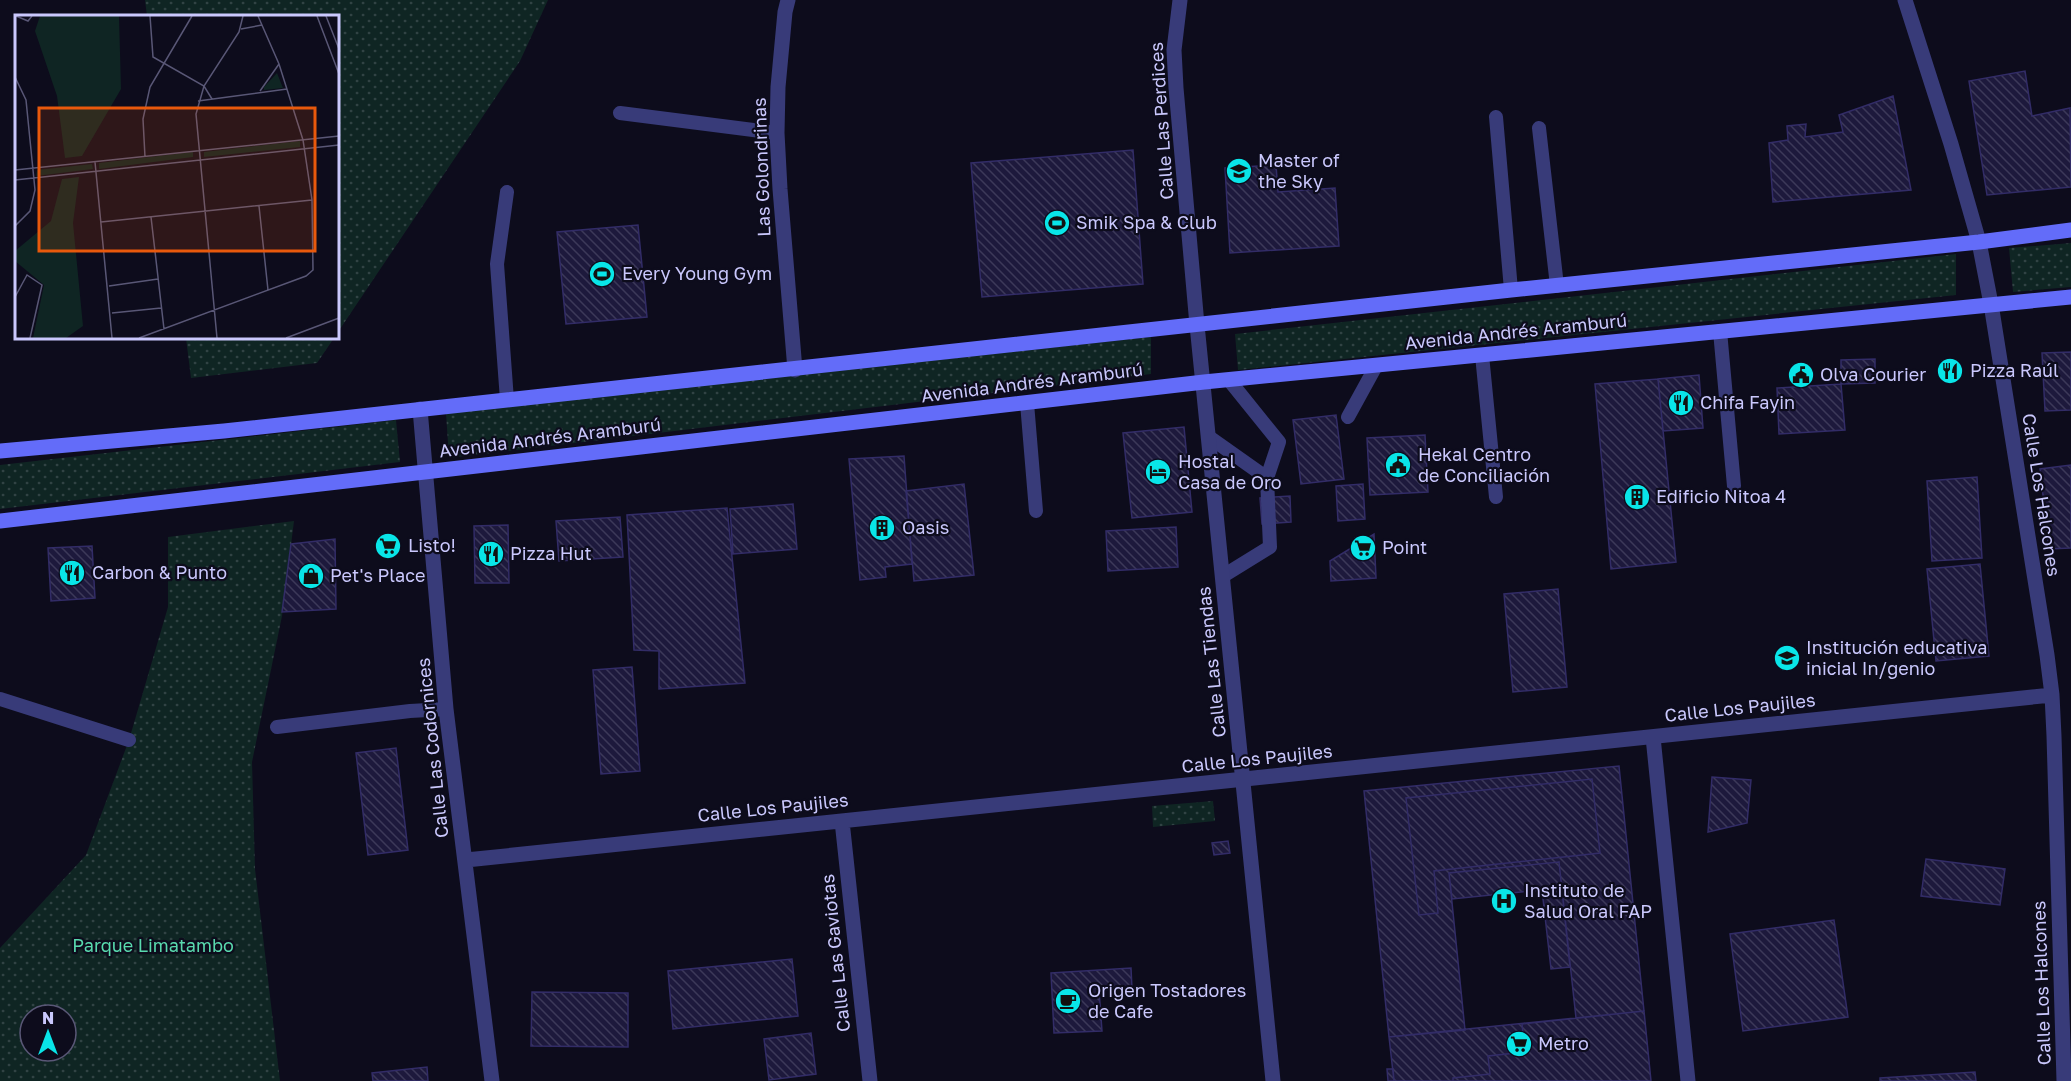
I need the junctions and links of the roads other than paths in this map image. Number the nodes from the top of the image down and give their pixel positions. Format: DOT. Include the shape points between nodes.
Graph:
graph roads {
  1 [pos="788,0"];
  2 [pos="1180,0"];
  3 [pos="1905,0"];
  4 [pos="620,113"];
  5 [pos="1496,117"];
  6 [pos="1539,128"];
  7 [pos="777,134"];
  8 [pos="507,192"];
  9 [pos="2071,230"];
  10 [pos="1979,242"];
  11 [pos="1557,286"];
  12 [pos="1511,290"];
  13 [pos="2071,297"];
  14 [pos="1991,304"];
  15 [pos="1197,325"];
  16 [pos="1720,331"];
  17 [pos="1482,355"];
  18 [pos="1376,366"];
  19 [pos="795,369"];
  20 [pos="1229,380"];
  21 [pos="1204,382"];
  22 [pos="507,400"];
  23 [pos="1027,403"];
  24 [pos="420,409"];
  25 [pos="1348,417"];
  26 [pos="1209,437"];
  27 [pos="0,452"];
  28 [pos="425,472"];
  29 [pos="1268,478"];
  30 [pos="1734,486"];
  31 [pos="1496,497"];
  32 [pos="1036,511"];
  33 [pos="0,521"];
  34 [pos="1223,576"];
  35 [pos="2052,695"];
  36 [pos="0,699"];
  37 [pos="447,709"];
  38 [pos="277,727"];
  39 [pos="1653,736"];
  40 [pos="129,740"];
  41 [pos="1243,781"];
  42 [pos="842,821"];
  43 [pos="466,861"];
  44 [pos="492,1081"];
  45 [pos="870,1081"];
  46 [pos="1273,1081"];
  47 [pos="1688,1081"];
  48 [pos="2064,1081"];
  1 -- 7 [label="street, Las Golondrinas"];
  2 -- 15 [label="street, Calle Las Perdices" via="1175,59"];
  3 -- 10 [label="street, Calle Los Halcones"];
  4 -- 7 [label="lane"];
  5 -- 12 [label="lane"];
  6 -- 11 [label="lane"];
  7 -- 19 [label="street, Las Golondrinas"];
  8 -- 22 [label="lane" via="497,264"];
  9 -- 10 [label="main road"];
  10 -- 11 [label="main road"];
  10 -- 14 [label="street, Calle Los Halcones"];
  11 -- 12 [label="main road"];
  12 -- 15 [label="main road"];
  13 -- 14 [label="main road, Avenida Andrés Aramburú"];
  14 -- 16 [label="main road, Avenida Andrés Aramburú"];
  14 -- 35 [label="street, Calle Los Halcones"];
  15 -- 19 [label="main road"];
  15 -- 21 [label="street, Calle Las Perdices"];
  16 -- 17 [label="main road, Avenida Andrés Aramburú"];
  16 -- 30 [label="lane"];
  17 -- 18 [label="main road, Avenida Andrés Aramburú"];
  17 -- 31 [label="lane"];
  18 -- 20 [label="main road, Avenida Andrés Aramburú"];
  18 -- 25 [label="lane"];
  19 -- 22 [label="main road"];
  20 -- 21 [label="main road, Avenida Andrés Aramburú"];
  20 -- 29 [label="lane" via="1279,442"];
  21 -- 23 [label="main road, Avenida Andrés Aramburú"];
  21 -- 26 [label="street, Calle Las Tiendas"];
  22 -- 24 [label="main road"];
  23 -- 28 [label="main road, Avenida Andrés Aramburú"];
  23 -- 32 [label="lane"];
  24 -- 27 [label="main road"];
  24 -- 28 [label="street, Calle Las Codornices"];
  26 -- 29 [label="lane"];
  26 -- 34 [label="street, Calle Las Tiendas"];
  28 -- 33 [label="main road, Avenida Andrés Aramburú"];
  28 -- 37 [label="street, Calle Las Codornices"];
  29 -- 34 [label="lane" via="1270,547"];
  34 -- 41 [label="street, Calle Las Tiendas"];
  35 -- 39 [label="street, Calle Los Paujiles"];
  35 -- 48 [label="street, Calle Los Halcones"];
  36 -- 40 [label="lane"];
  37 -- 38 [label="lane"];
  37 -- 43 [label="street, Calle Las Codornices"];
  39 -- 41 [label="street, Calle Los Paujiles"];
  39 -- 47 [label="street"];
  41 -- 42 [label="street, Calle Los Paujiles"];
  41 -- 46 [label="street, Calle Las Tiendas"];
  42 -- 43 [label="street, Calle Los Paujiles"];
  42 -- 45 [label="street, Calle Las Gaviotas"];
  43 -- 44 [label="street, Calle Las Codornices"];
}
